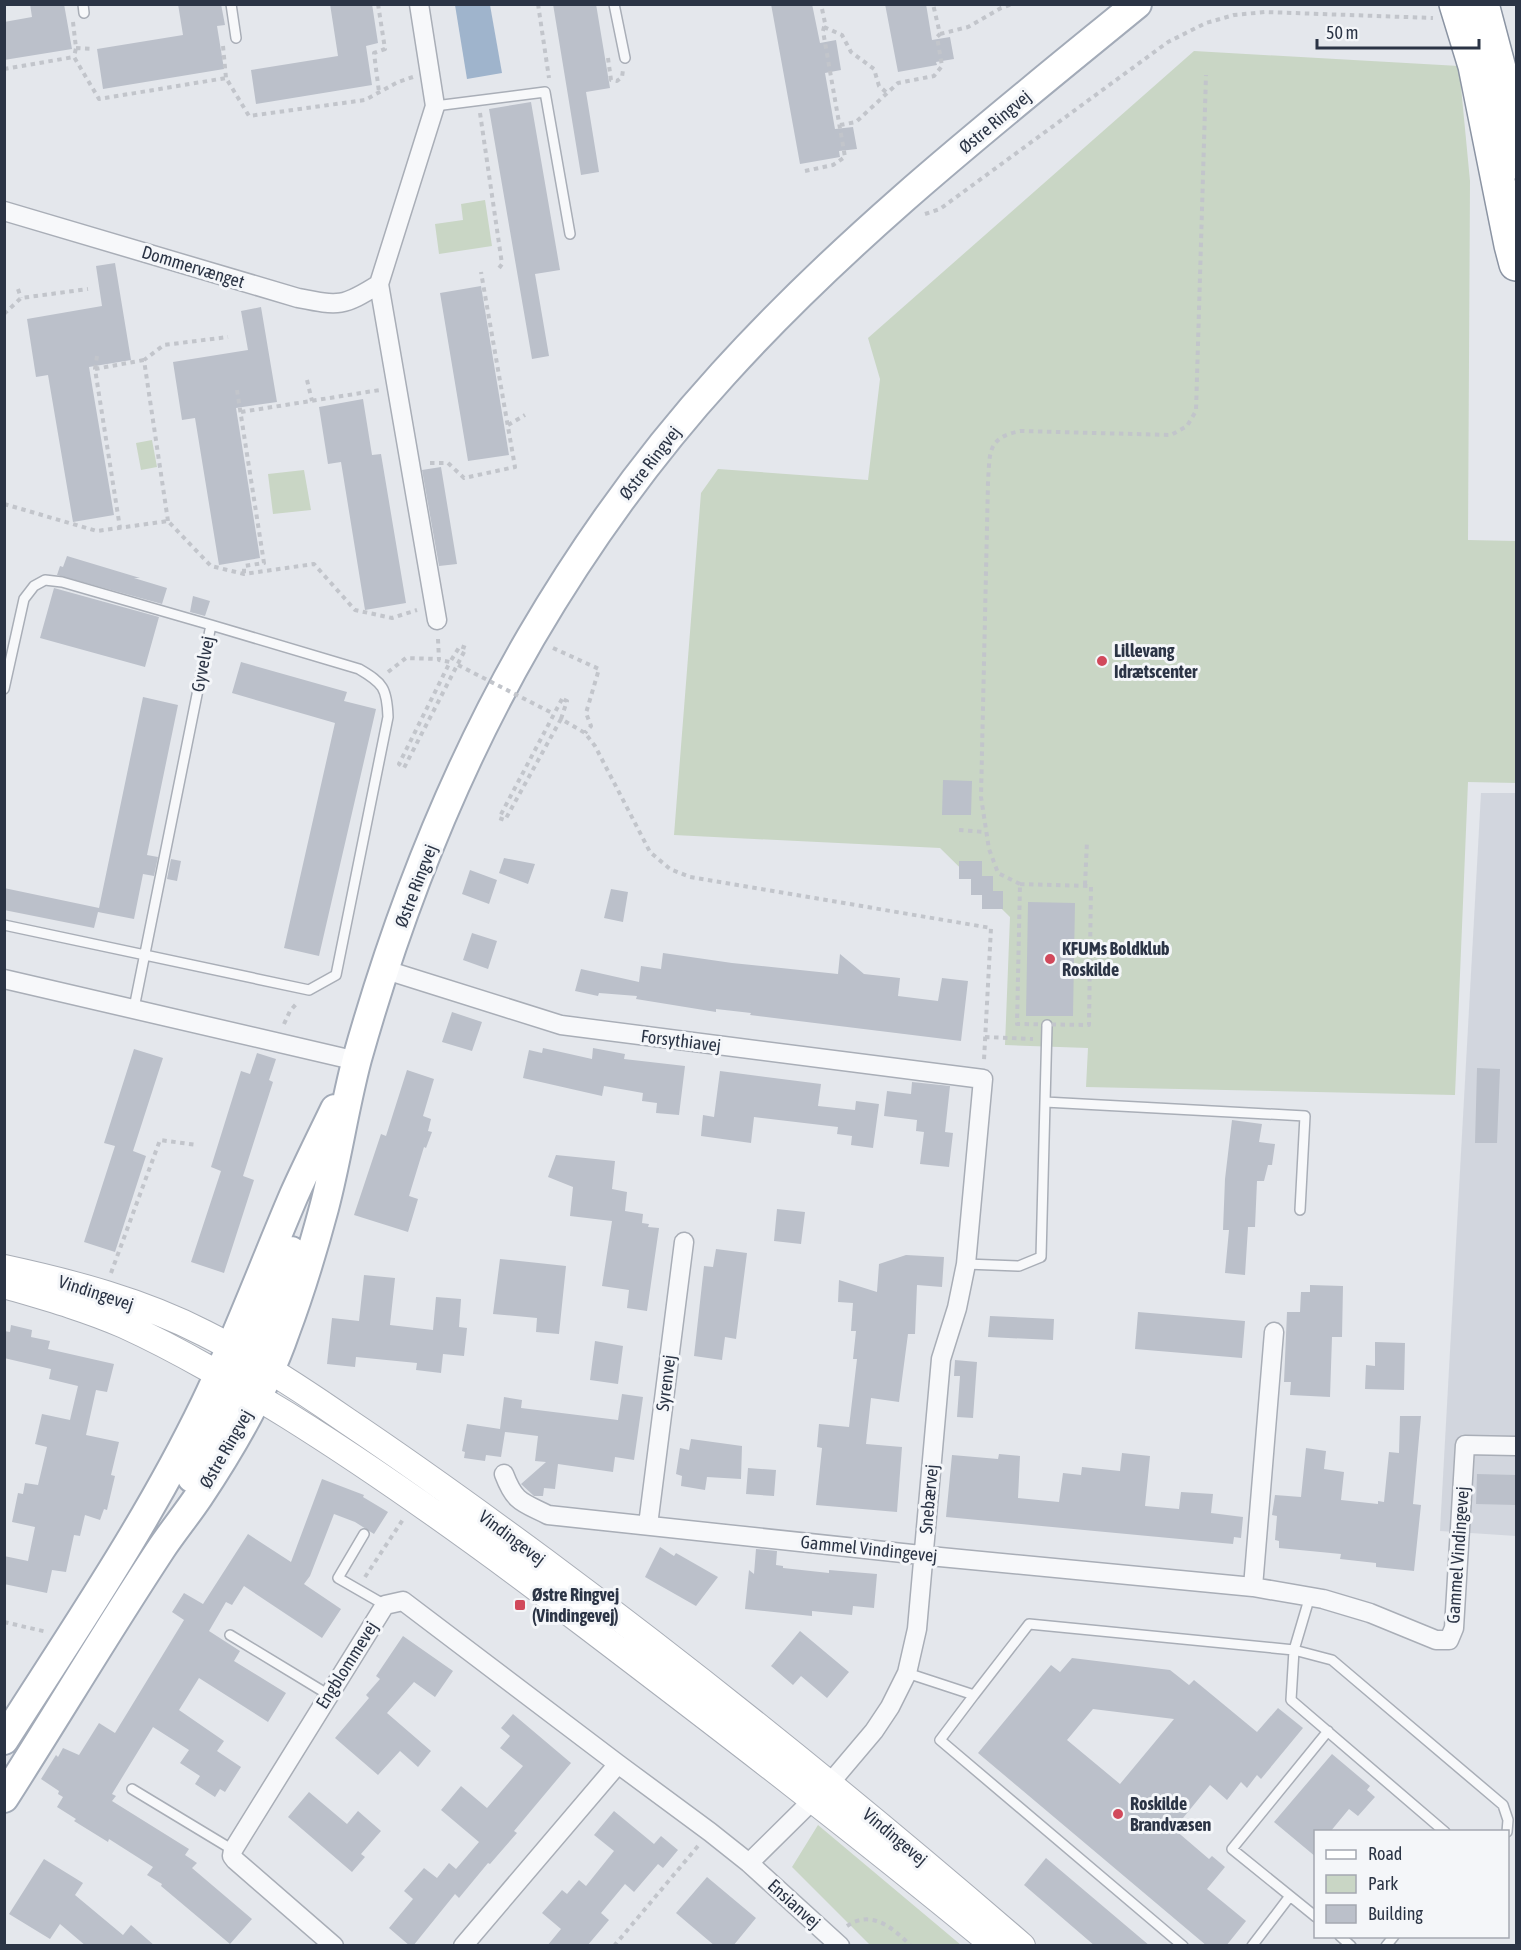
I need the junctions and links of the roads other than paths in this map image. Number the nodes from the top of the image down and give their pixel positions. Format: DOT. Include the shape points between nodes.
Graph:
graph roads {
  1 [pos="231,4"];
  2 [pos="419,4"];
  3 [pos="614,4"];
  4 [pos="1137,4"];
  5 [pos="1482,4"];
  6 [pos="1447,11"];
  7 [pos="236,38"];
  8 [pos="626,58"];
  9 [pos="435,106"];
  10 [pos="1516,162"];
  11 [pos="4,211"];
  12 [pos="570,234"];
  13 [pos="1516,264"];
  14 [pos="379,284"];
  15 [pos="436,612"];
  16 [pos="211,625"];
  17 [pos="4,689"];
  18 [pos="4,925"];
  19 [pos="144,955"];
  20 [pos="386,970"];
  21 [pos="4,980"];
  22 [pos="134,1008"];
  23 [pos="1047,1024"];
  24 [pos="357,1061"];
  25 [pos="983,1079"];
  26 [pos="1045,1102"];
  27 [pos="1300,1210"];
  28 [pos="684,1242"];
  29 [pos="966,1264"];
  30 [pos="4,1268"];
  31 [pos="4,1285"];
  32 [pos="1274,1332"];
  33 [pos="250,1358"];
  34 [pos="238,1385"];
  35 [pos="1516,1446"];
  36 [pos="504,1474"];
  37 [pos="648,1525"];
  38 [pos="364,1534"];
  39 [pos="924,1555"];
  40 [pos="1252,1587"];
  41 [pos="1310,1596"];
  42 [pos="385,1605"];
  43 [pos="230,1635"];
  44 [pos="1294,1650"];
  45 [pos="907,1673"];
  46 [pos="329,1695"];
  47 [pos="974,1695"];
  48 [pos="1328,1731"];
  49 [pos="4,1740"];
  50 [pos="618,1764"];
  51 [pos="132,1789"];
  52 [pos="821,1792"];
  53 [pos="4,1798"];
  54 [pos="1443,1830"];
  55 [pos="1507,1830"];
  56 [pos="233,1850"];
  57 [pos="748,1863"];
  58 [pos="1290,1896"];
  59 [pos="1314,1915"];
  60 [pos="837,1942"];
  61 [pos="334,1946"];
  62 [pos="463,1946"];
  63 [pos="995,1946"];
  64 [pos="1022,1946"];
  65 [pos="1183,1946"];
  66 [pos="1252,1946"];
  1 -- 7 [label="lane"];
  2 -- 9 [label="street"];
  3 -- 8 [label="lane"];
  4 -- 20 [label="main road, Østre Ringvej" via="850,246 738,358 658,449 590,544 490,714 416,881"];
  5 -- 10 [label="highway" via="1504,91"];
  6 -- 13 [label="highway" via="1475,66"];
  9 -- 12 [label="lane" via="545,92"];
  9 -- 14 [label="street"];
  11 -- 14 [label="street, Dommervænget" via="298,298 332,304 356,298"];
  14 -- 15 [label="street"];
  16 -- 17 [label="lane, Gyvelvej" via="45,580 33,586 24,598"];
  16 -- 19 [label="lane, Gyvelvej"];
  16 -- 19 [label="lane" via="358,669 377,680 387,697 388,717 336,975 309,990"];
  18 -- 19 [label="lane"];
  19 -- 22 [label="lane, Gyvelvej"];
  20 -- 24 [label="main road, Østre Ringvej"];
  20 -- 25 [label="street, Forsythiavej" via="561,1025"];
  21 -- 22 [label="street"];
  22 -- 24 [label="street"];
  23 -- 26 [label="lane"];
  24 -- 33 [label="main road, Østre Ringvej" via="295,1194"];
  24 -- 33 [label="main road, Østre Ringvej" via="324,1206 285,1332"];
  25 -- 29 [label="street, Snebærvej"];
  26 -- 27 [label="lane" via="1305,1116"];
  26 -- 29 [label="lane" via="1041,1257 1019,1266"];
  28 -- 37 [label="street, Syrenvej"];
  29 -- 39 [label="street, Snebærvej" via="941,1359"];
  30 -- 33 [label="main road, Vindingevej" via="104,1293 203,1332"];
  31 -- 34 [label="main road, Vindingevej" via="70,1304 123,1325"];
  32 -- 40 [label="street"];
  33 -- 34 [label="main road, Østre Ringvej"];
  33 -- 34 [label="main road, Østre Ringvej"];
  33 -- 52 [label="main road, Vindingevej" via="440,1484 612,1612"];
  34 -- 49 [label="main road, Østre Ringvej" via="194,1425 146,1514"];
  34 -- 52 [label="main road, Vindingevej" via="416,1500"];
  34 -- 53 [label="main road, Østre Ringvej" via="232,1444"];
  35 -- 41 [label="street, Gammel Vindingevej" via="1465,1445 1454,1628 1449,1640 1436,1640 1370,1613"];
  36 -- 37 [label="street, Gammel Vindingevej" via="519,1501 548,1515"];
  37 -- 39 [label="street, Gammel Vindingevej"];
  38 -- 42 [label="lane" via="338,1578"];
  39 -- 40 [label="street, Gammel Vindingevej"];
  39 -- 45 [label="street, Snebærvej" via="917,1629"];
  40 -- 41 [label="street, Gammel Vindingevej"];
  41 -- 44 [label="lane"];
  42 -- 46 [label="street, Engblommevej"];
  42 -- 50 [label="street, Engblommevej" via="403,1601"];
  43 -- 46 [label="lane"];
  44 -- 47 [label="lane" via="1029,1624"];
  44 -- 48 [label="lane" via="1291,1700"];
  44 -- 55 [label="lane" via="1332,1660 1503,1805"];
  45 -- 47 [label="lane"];
  45 -- 52 [label="street, Snebærvej" via="874,1731"];
  46 -- 56 [label="street, Engblommevej"];
  47 -- 65 [label="lane" via="940,1740"];
  48 -- 54 [label="lane"];
  48 -- 58 [label="lane" via="1232,1849"];
  50 -- 57 [label="street, Engblommevej"];
  50 -- 62 [label="street"];
  51 -- 56 [label="lane"];
  52 -- 57 [label="street"];
  52 -- 63 [label="main road, Vindingevej"];
  52 -- 64 [label="main road, Vindingevej"];
  56 -- 61 [label="street" via="235,1860"];
  57 -- 60 [label="street, Ensianvej"];
  58 -- 59 [label="lane"];
  58 -- 66 [label="lane"];
}
